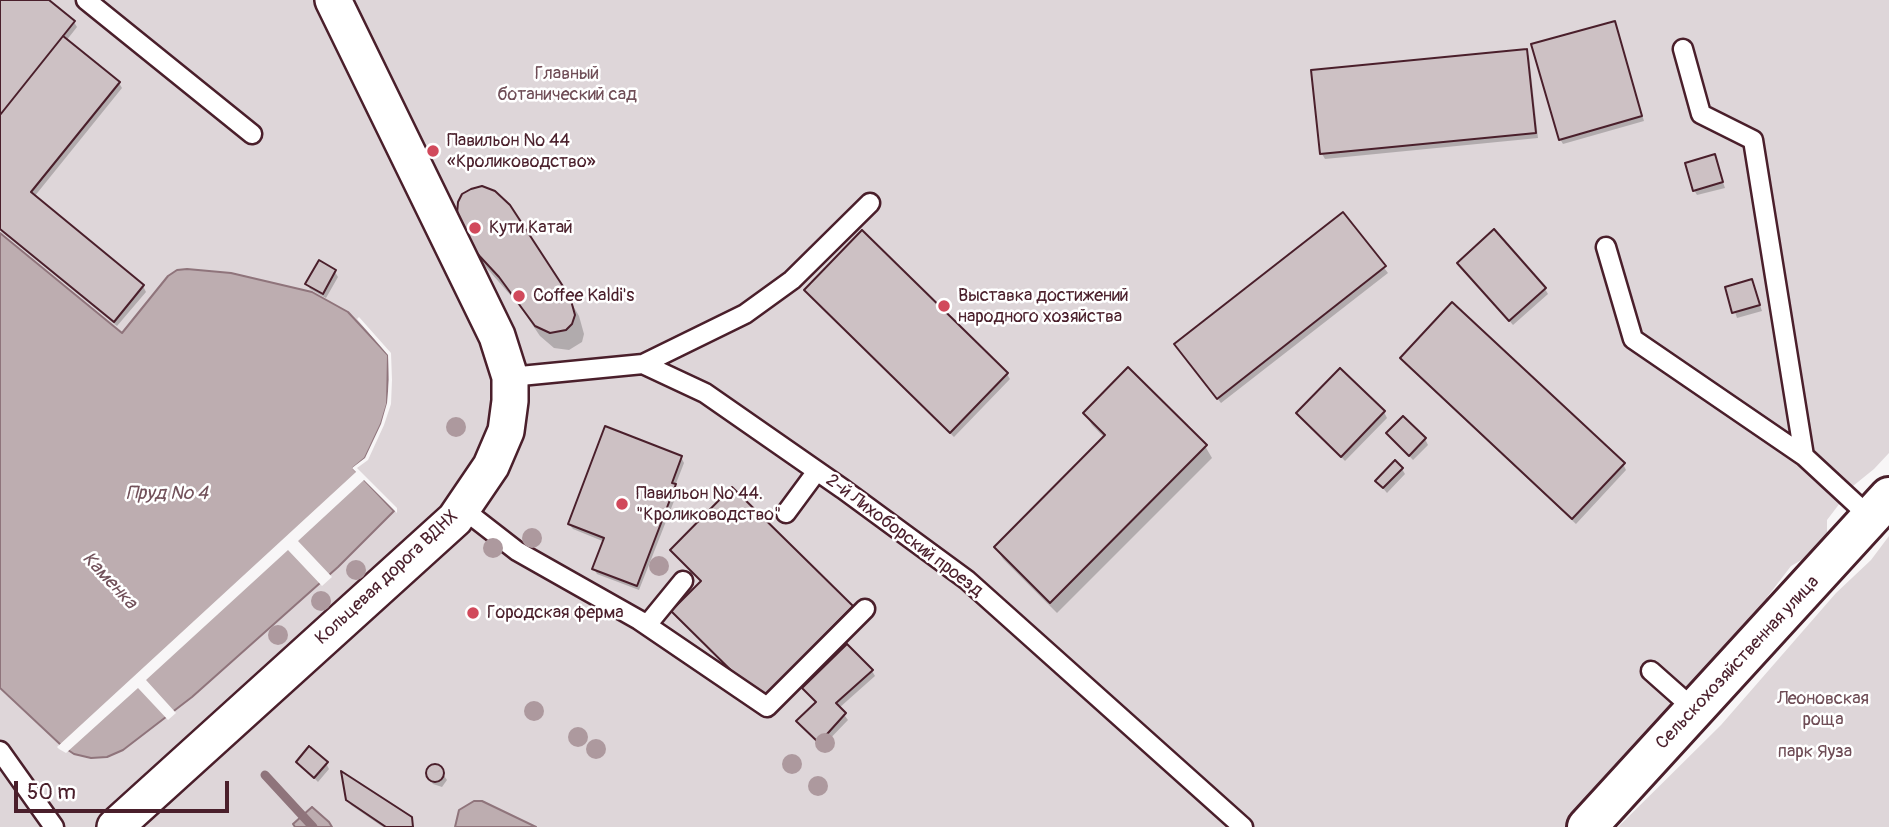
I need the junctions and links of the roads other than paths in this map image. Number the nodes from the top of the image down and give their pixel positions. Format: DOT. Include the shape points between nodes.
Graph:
graph roads {
  1 [pos="86,0"];
  2 [pos="333,0"];
  3 [pos="1683,49"];
  4 [pos="253,134"];
  5 [pos="870,203"];
  6 [pos="1606,247"];
  7 [pos="643,364"];
  8 [pos="510,377"];
  9 [pos="1804,456"];
  10 [pos="817,471"];
  11 [pos="1880,507"];
  12 [pos="463,509"];
  13 [pos="786,513"];
  14 [pos="684,581"];
  15 [pos="865,609"];
  16 [pos="647,625"];
  17 [pos="1651,671"];
  18 [pos="1696,710"];
  19 [pos="0,751"];
  20 [pos="54,827"];
  21 [pos="115,827"];
  22 [pos="1243,827"];
  23 [pos="1587,827"];
  1 -- 4 [label="lane"];
  2 -- 8 [label="street, Кольцевая дорога ВДНХ" via="497,336"];
  3 -- 9 [label="lane" via="1701,114 1753,140"];
  5 -- 7 [label="lane" via="792,280 754,307"];
  6 -- 9 [label="lane" via="1633,339"];
  7 -- 8 [label="lane"];
  7 -- 10 [label="lane, 2-й Лихоборский проезд" via="705,393"];
  8 -- 12 [label="street, Кольцевая дорога ВДНХ" via="506,431 491,466"];
  9 -- 11 [label="lane"];
  10 -- 13 [label="lane"];
  10 -- 22 [label="lane, 2-й Лихоборский проезд" via="967,580"];
  11 -- 18 [label="main road, Сельскохозяйственная улица"];
  12 -- 16 [label="lane" via="517,551"];
  12 -- 21 [label="street, Кольцевая дорога ВДНХ" via="431,543"];
  14 -- 16 [label="lane"];
  15 -- 16 [label="lane" via="768,707"];
  17 -- 18 [label="lane"];
  18 -- 23 [label="main road, Сельскохозяйственная улица"];
  19 -- 20 [label="lane"];
}
